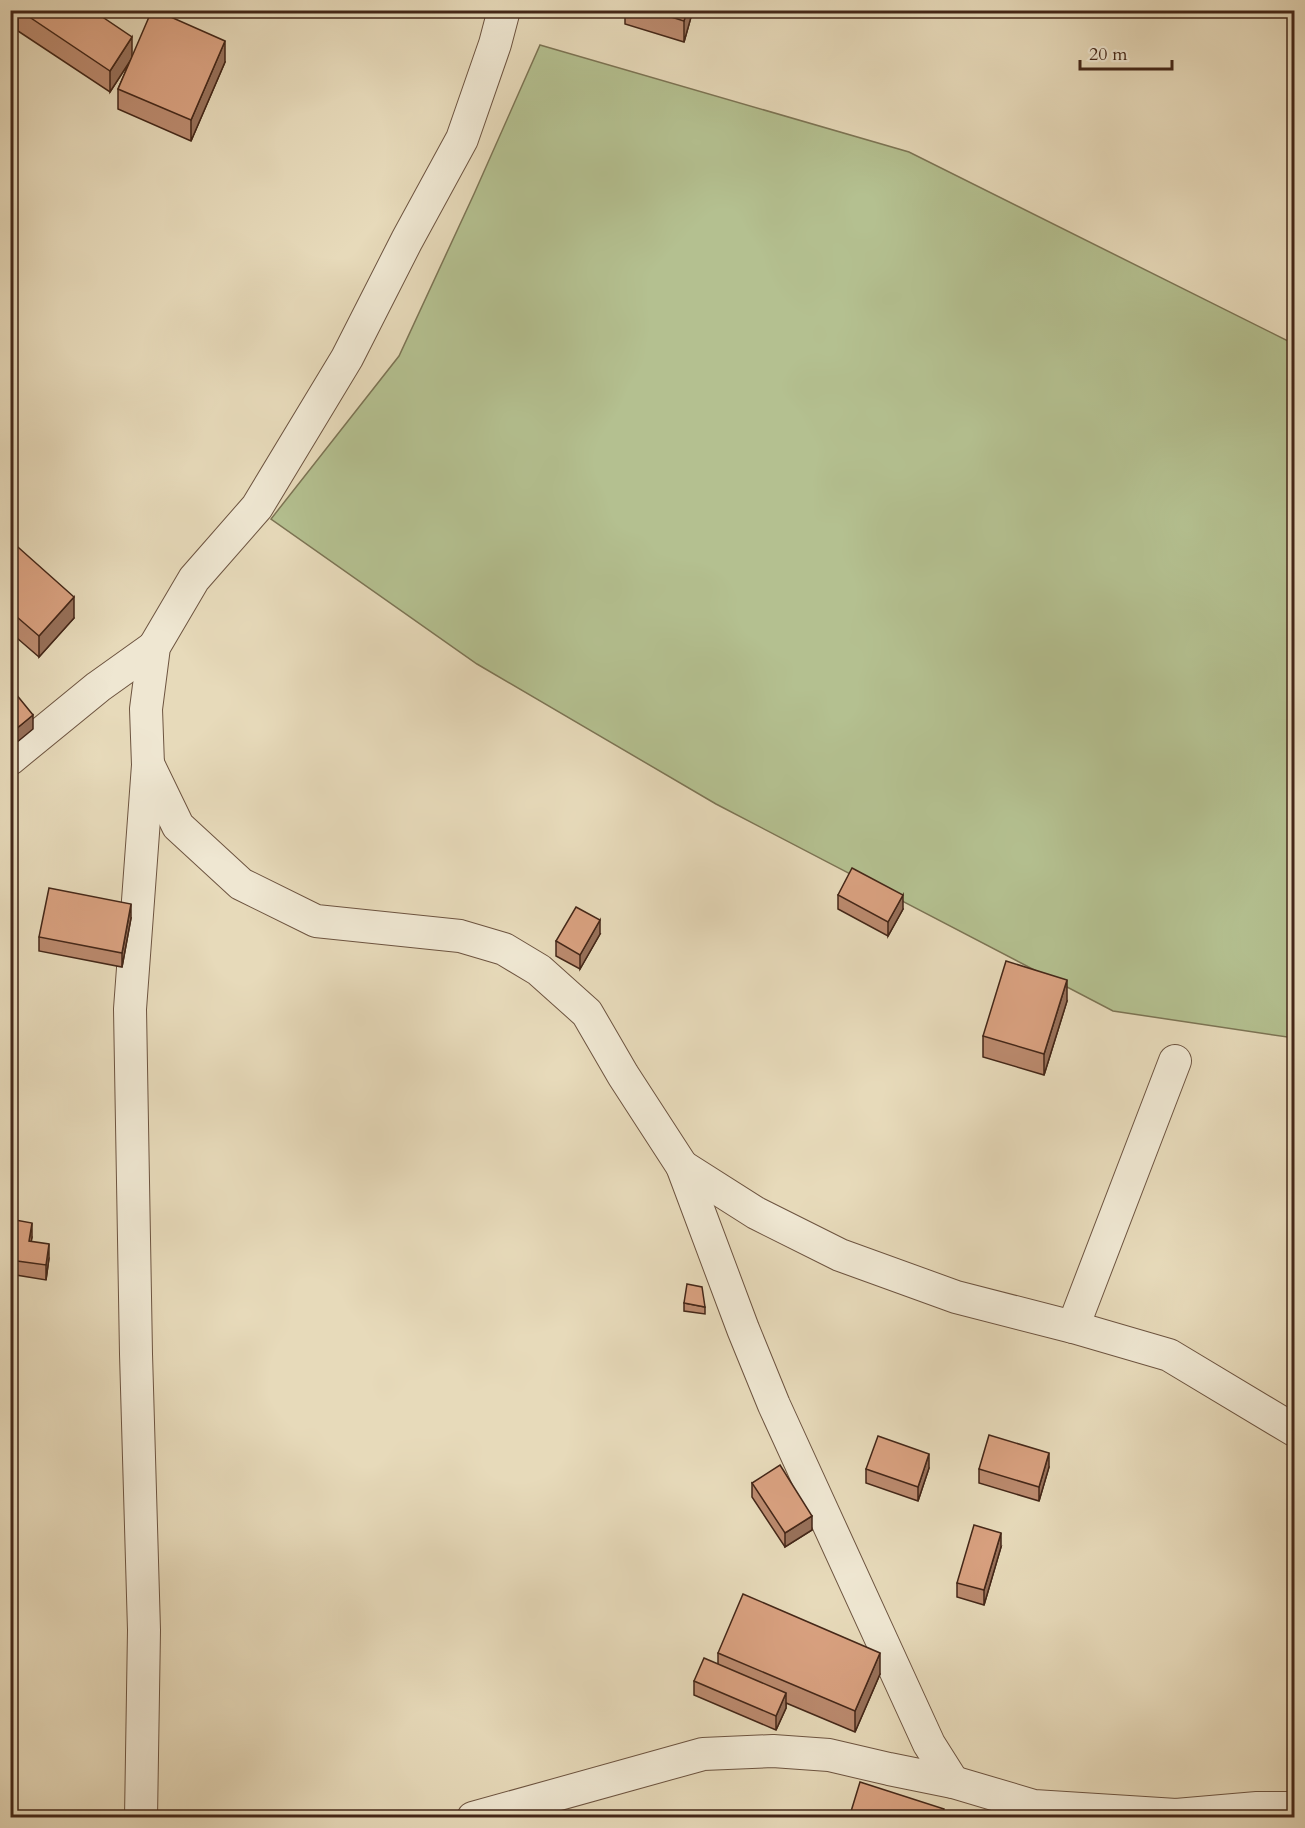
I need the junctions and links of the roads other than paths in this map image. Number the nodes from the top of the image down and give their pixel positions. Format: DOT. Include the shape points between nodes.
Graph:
graph roads {
  1 [pos="504,10"];
  2 [pos="154,647"];
  3 [pos="10,759"];
  4 [pos="148,765"];
  5 [pos="1175,1061"];
  6 [pos="682,1166"];
  7 [pos="1073,1327"];
  8 [pos="1294,1430"];
  9 [pos="953,1782"];
  10 [pos="1294,1808"];
  11 [pos="141,1818"];
  12 [pos="473,1818"];
  1 -- 2 [label="street" via="462,139 347,357 257,507 194,579"];
  2 -- 3 [label="street"];
  2 -- 4 [label="street" via="146,709"];
  4 -- 6 [label="street" via="178,826 241,884 316,921 460,936 504,949 539,970 587,1014"];
  4 -- 11 [label="street" via="130,1009 144,1630"];
  5 -- 7 [label="street"];
  6 -- 7 [label="street" via="756,1213 840,1255 956,1297"];
  6 -- 9 [label="street" via="774,1405 929,1744"];
  7 -- 8 [label="street" via="1169,1355"];
  9 -- 10 [label="street" via="1034,1806 1176,1815"];
  9 -- 12 [label="street" via="829,1755 773,1751 703,1754"];
}
